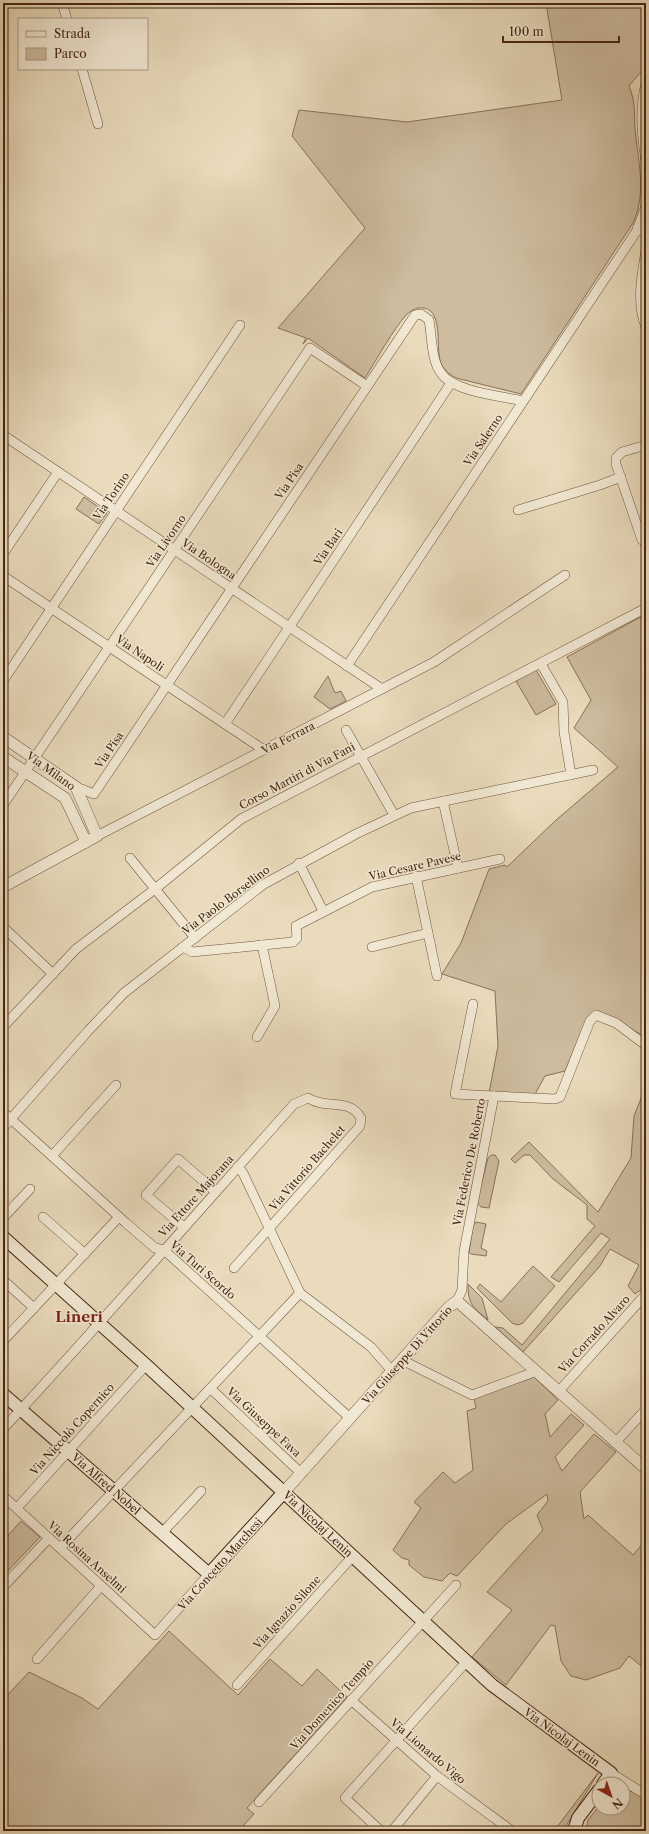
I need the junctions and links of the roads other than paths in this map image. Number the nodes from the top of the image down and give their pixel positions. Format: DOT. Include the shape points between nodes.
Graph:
graph roads {
  1 [pos="62,3"];
  2 [pos="67,18"];
  3 [pos="82,70"];
  4 [pos="646,83"];
  5 [pos="98,124"];
  6 [pos="646,162"];
  7 [pos="646,206"];
  8 [pos="638,227"];
  9 [pos="646,235"];
  10 [pos="646,250"];
  11 [pos="240,325"];
  12 [pos="646,327"];
  13 [pos="646,372"];
  14 [pos="646,379"];
  15 [pos="451,383"];
  16 [pos="367,386"];
  17 [pos="524,401"];
  18 [pos="3,435"];
  19 [pos="646,446"];
  20 [pos="58,472"];
  21 [pos="621,477"];
  22 [pos="518,510"];
  23 [pos="116,511"];
  24 [pos="642,540"];
  25 [pos="174,550"];
  26 [pos="3,554"];
  27 [pos="565,575"];
  28 [pos="3,576"];
  29 [pos="232,589"];
  30 [pos="52,608"];
  31 [pos="646,608"];
  32 [pos="289,627"];
  33 [pos="109,647"];
  34 [pos="540,664"];
  35 [pos="347,666"];
  36 [pos="3,681"];
  37 [pos="167,685"];
  38 [pos="382,689"];
  39 [pos="225,724"];
  40 [pos="346,730"];
  41 [pos="3,737"];
  42 [pos="264,750"];
  43 [pos="361,756"];
  44 [pos="3,757"];
  45 [pos="34,758"];
  46 [pos="593,770"];
  47 [pos="25,772"];
  48 [pos="571,775"];
  49 [pos="76,787"];
  50 [pos="443,801"];
  51 [pos="3,804"];
  52 [pos="394,815"];
  53 [pos="97,836"];
  54 [pos="86,842"];
  55 [pos="130,858"];
  56 [pos="500,859"];
  57 [pos="299,864"];
  58 [pos="458,868"];
  59 [pos="416,876"];
  60 [pos="3,887"];
  61 [pos="155,889"];
  62 [pos="323,911"];
  63 [pos="3,927"];
  64 [pos="428,933"];
  65 [pos="195,938"];
  66 [pos="262,945"];
  67 [pos="183,947"];
  68 [pos="372,947"];
  69 [pos="53,974"];
  70 [pos="436,976"];
  71 [pos="473,1004"];
  72 [pos="5,1022"];
  73 [pos="256,1037"];
  74 [pos="644,1044"];
  75 [pos="116,1085"];
  76 [pos="494,1096"];
  77 [pos="317,1104"];
  78 [pos="3,1112"];
  79 [pos="11,1119"];
  80 [pos="3,1128"];
  81 [pos="52,1156"];
  82 [pos="238,1167"];
  83 [pos="30,1189"];
  84 [pos="216,1192"];
  85 [pos="43,1217"];
  86 [pos="120,1217"];
  87 [pos="3,1218"];
  88 [pos="184,1227"];
  89 [pos="270,1228"];
  90 [pos="3,1237"];
  91 [pos="164,1250"];
  92 [pos="85,1254"];
  93 [pos="234,1268"];
  94 [pos="3,1280"];
  95 [pos="56,1285"];
  96 [pos="300,1293"];
  97 [pos="646,1294"];
  98 [pos="457,1301"];
  99 [pos="34,1308"];
  100 [pos="100,1324"];
  101 [pos="260,1336"];
  102 [pos="3,1341"];
  103 [pos="402,1360"];
  104 [pos="146,1365"];
  105 [pos="392,1371"];
  106 [pos="537,1371"];
  107 [pos="210,1389"];
  108 [pos="559,1391"];
  109 [pos="3,1394"];
  110 [pos="193,1408"];
  111 [pos="646,1409"];
  112 [pos="21,1410"];
  113 [pos="350,1418"];
  114 [pos="3,1429"];
  115 [pos="616,1442"];
  116 [pos="68,1451"];
  117 [pos="646,1469"];
  118 [pos="301,1473"];
  119 [pos="114,1491"];
  120 [pos="201,1491"];
  121 [pos="284,1492"];
  122 [pos="3,1496"];
  123 [pos="17,1508"];
  124 [pos="162,1533"];
  125 [pos="49,1538"];
  126 [pos="60,1548"];
  127 [pos="353,1556"];
  128 [pos="209,1574"];
  129 [pos="456,1584"];
  130 [pos="102,1586"];
  131 [pos="3,1587"];
  132 [pos="422,1621"];
  133 [pos="155,1635"];
  134 [pos="37,1659"];
  135 [pos="467,1661"];
  136 [pos="237,1685"];
  137 [pos="351,1700"];
  138 [pos="396,1740"];
  139 [pos="611,1773"];
  140 [pos="437,1776"];
  141 [pos="609,1776"];
  142 [pos="646,1795"];
  143 [pos="591,1801"];
  144 [pos="258,1802"];
  145 [pos="381,1831"];
  146 [pos="392,1831"];
  147 [pos="512,1831"];
  148 [pos="574,1831"];
  1 -- 2 [label="street"];
  3 -- 5 [label="street"];
  4 -- 6 [label="street" via="642,106 642,136"];
  7 -- 8 [label="street, Via Salerno"];
  8 -- 9 [label="street"];
  8 -- 17 [label="street, Via Salerno"];
  10 -- 12 [label="street" via="641,292 641,309"];
  11 -- 23 [label="street, Via Torino"];
  13 -- 14 [label="street"];
  15 -- 16 [label="street, Via Pisa" via="440,373 429,320 421,314 415,315"];
  15 -- 17 [label="street"];
  15 -- 32 [label="street, Via Bari"];
  16 -- 25 [label="street, Via Livorno" via="310,348"];
  16 -- 29 [label="street, Via Pisa"];
  17 -- 35 [label="street, Via Salerno"];
  18 -- 20 [label="street, Via Bologna"];
  19 -- 21 [label="street" via="632,448 619,454 616,464"];
  20 -- 23 [label="street, Via Bologna"];
  20 -- 26 [label="street"];
  21 -- 22 [label="street"];
  21 -- 24 [label="street"];
  23 -- 25 [label="street, Via Bologna"];
  23 -- 30 [label="street, Via Torino"];
  25 -- 29 [label="street, Via Bologna"];
  25 -- 33 [label="street, Via Livorno"];
  27 -- 38 [label="street, Via Ferrara" via="434,662"];
  28 -- 30 [label="street, Via Napoli"];
  29 -- 32 [label="street, Via Bologna"];
  29 -- 37 [label="street, Via Pisa"];
  30 -- 33 [label="street, Via Napoli"];
  30 -- 36 [label="street, Via Torino"];
  31 -- 34 [label="street, Corso Martiri di Via Fani"];
  32 -- 35 [label="street, Via Bologna"];
  32 -- 39 [label="street, Via Bari"];
  33 -- 37 [label="street, Via Napoli"];
  33 -- 45 [label="street, Via Livorno"];
  34 -- 43 [label="street, Corso Martiri di Via Fani"];
  34 -- 48 [label="street" via="563,702 564,732"];
  35 -- 38 [label="street, Via Bologna"];
  37 -- 39 [label="street, Via Napoli"];
  37 -- 49 [label="street, Via Pisa" via="94,794"];
  38 -- 42 [label="street, Via Ferrara"];
  39 -- 42 [label="street, Via Napoli"];
  40 -- 43 [label="street"];
  41 -- 45 [label="street, Via Milano"];
  42 -- 53 [label="street, Via Ferrara"];
  43 -- 52 [label="street"];
  43 -- 61 [label="street, Corso Martiri di Via Fani" via="241,819"];
  44 -- 47 [label="street, Via Milano"];
  45 -- 47 [label="street, Via Livorno"];
  45 -- 49 [label="street, Via Milano"];
  46 -- 48 [label="street, Via Paolo Borsellino"];
  47 -- 51 [label="street, Via Livorno"];
  47 -- 54 [label="street, Via Milano" via="65,798"];
  48 -- 50 [label="street, Via Paolo Borsellino"];
  49 -- 53 [label="street, Via Milano"];
  50 -- 52 [label="street, Via Paolo Borsellino" via="411,808"];
  50 -- 58 [label="street"];
  52 -- 57 [label="street, Via Paolo Borsellino"];
  53 -- 54 [label="street, Via Ferrara"];
  54 -- 60 [label="street, Via Ferrara"];
  55 -- 61 [label="street"];
  56 -- 58 [label="street, Via Cesare Pavese"];
  57 -- 62 [label="street"];
  57 -- 65 [label="street, Via Paolo Borsellino" via="264,884"];
  58 -- 59 [label="street, Via Cesare Pavese"];
  59 -- 62 [label="street, Via Cesare Pavese" via="372,887"];
  59 -- 64 [label="street"];
  61 -- 65 [label="street"];
  61 -- 69 [label="street, Corso Martiri di Via Fani" via="76,949"];
  62 -- 66 [label="street, Via Cesare Pavese" via="296,926 297,938 293,942"];
  63 -- 69 [label="street"];
  64 -- 68 [label="street"];
  64 -- 70 [label="street"];
  65 -- 67 [label="street, Via Paolo Borsellino"];
  66 -- 67 [label="street" via="192,952"];
  66 -- 73 [label="street" via="275,1006"];
  67 -- 79 [label="street, Via Paolo Borsellino" via="124,994"];
  69 -- 72 [label="street, Corso Martiri di Via Fani"];
  71 -- 76 [label="street" via="455,1094"];
  74 -- 76 [label="street, Via Federico De Roberto" via="616,1023 596,1015 590,1021 560,1097 555,1099"];
  75 -- 81 [label="street"];
  76 -- 98 [label="street, Via Federico De Roberto" via="464,1251 462,1290"];
  77 -- 82 [label="street, Via Ettore Majorana" via="308,1098 294,1104"];
  77 -- 89 [label="street, Via Vittorio Bachelet" via="350,1106 361,1118 360,1126"];
  78 -- 79 [label="street, Via Turi Scordo"];
  79 -- 80 [label="street, Via Paolo Borsellino"];
  79 -- 81 [label="street, Via Turi Scordo"];
  81 -- 86 [label="street, Via Turi Scordo"];
  82 -- 84 [label="street, Via Ettore Majorana"];
  82 -- 89 [label="street"];
  83 -- 87 [label="street"];
  84 -- 88 [label="street, Via Ettore Majorana"];
  84 -- 88 [label="street" via="178,1159 146,1195"];
  85 -- 92 [label="street"];
  86 -- 91 [label="street, Via Turi Scordo" via="155,1248"];
  86 -- 92 [label="street"];
  88 -- 91 [label="street, Via Ettore Majorana"];
  89 -- 93 [label="street, Via Vittorio Bachelet"];
  89 -- 96 [label="street"];
  90 -- 95 [label="main road, Via Nicolaj Lenin"];
  91 -- 100 [label="street, Via Ettore Majorana"];
  91 -- 101 [label="street, Via Turi Scordo"];
  92 -- 95 [label="street"];
  94 -- 99 [label="street"];
  95 -- 99 [label="street"];
  95 -- 100 [label="main road, Via Nicolaj Lenin"];
  96 -- 101 [label="street"];
  96 -- 105 [label="street" via="371,1347"];
  97 -- 108 [label="street, Via Corrado Alvaro"];
  98 -- 103 [label="street, Via Giuseppe Di Vittorio"];
  98 -- 106 [label="street, Via Giuseppe Di Vittorio"];
  99 -- 102 [label="street"];
  100 -- 104 [label="main road, Via Nicolaj Lenin"];
  100 -- 112 [label="street, Via Ettore Majorana"];
  101 -- 107 [label="street"];
  101 -- 113 [label="street, Via Turi Scordo"];
  103 -- 105 [label="street, Via Giuseppe Di Vittorio"];
  103 -- 106 [label="street" via="472,1395"];
  104 -- 110 [label="main road, Via Nicolaj Lenin"];
  104 -- 116 [label="street, Via Niccolò Copernico"];
  105 -- 113 [label="street, Via Giuseppe Di Vittorio"];
  106 -- 108 [label="street, Via Giuseppe Di Vittorio"];
  107 -- 110 [label="street"];
  107 -- 118 [label="street, Via Giuseppe Fava"];
  108 -- 115 [label="street, Via Giuseppe Di Vittorio"];
  109 -- 112 [label="main road, Via Alfred Nobel"];
  110 -- 119 [label="street"];
  110 -- 121 [label="main road, Via Nicolaj Lenin"];
  111 -- 115 [label="street"];
  112 -- 114 [label="street, Via Ettore Majorana"];
  112 -- 116 [label="main road, Via Alfred Nobel"];
  113 -- 118 [label="street, Via Giuseppe Di Vittorio"];
  115 -- 117 [label="street, Via Giuseppe Di Vittorio"];
  116 -- 119 [label="main road, Via Alfred Nobel"];
  116 -- 123 [label="street, Via Niccolò Copernico"];
  118 -- 121 [label="street, Via Giuseppe Di Vittorio"];
  119 -- 124 [label="main road, Via Alfred Nobel"];
  119 -- 126 [label="street"];
  120 -- 124 [label="street"];
  121 -- 127 [label="main road, Via Nicolaj Lenin"];
  121 -- 128 [label="main road, Via Concetto Marchesi"];
  122 -- 123 [label="street, Via Rosina Anselmi"];
  123 -- 125 [label="street, Via Rosina Anselmi"];
  124 -- 128 [label="main road, Via Alfred Nobel"];
  125 -- 126 [label="street, Via Rosina Anselmi"];
  125 -- 131 [label="street"];
  126 -- 130 [label="street, Via Rosina Anselmi"];
  127 -- 132 [label="main road, Via Nicolaj Lenin"];
  127 -- 136 [label="street, Via Ignazio Silone"];
  128 -- 133 [label="street, Via Concetto Marchesi"];
  129 -- 132 [label="street, Via Domenico Tempio"];
  130 -- 133 [label="street, Via Rosina Anselmi"];
  130 -- 134 [label="street"];
  132 -- 135 [label="main road, Via Nicolaj Lenin"];
  132 -- 137 [label="street, Via Domenico Tempio"];
  135 -- 138 [label="street"];
  135 -- 139 [label="main road, Via Nicolaj Lenin" via="492,1685"];
  137 -- 138 [label="street, Via Lionardo Vigo"];
  137 -- 144 [label="street, Via Domenico Tempio"];
  138 -- 140 [label="street, Via Lionardo Vigo"];
  138 -- 145 [label="street" via="345,1798"];
  139 -- 141 [label="main road"];
  139 -- 142 [label="street, Via Nicolaj Lenin"];
  140 -- 146 [label="street"];
  140 -- 147 [label="street, Via Lionardo Vigo"];
  143 -- 148 [label="main road" via="578,1818"];
}
